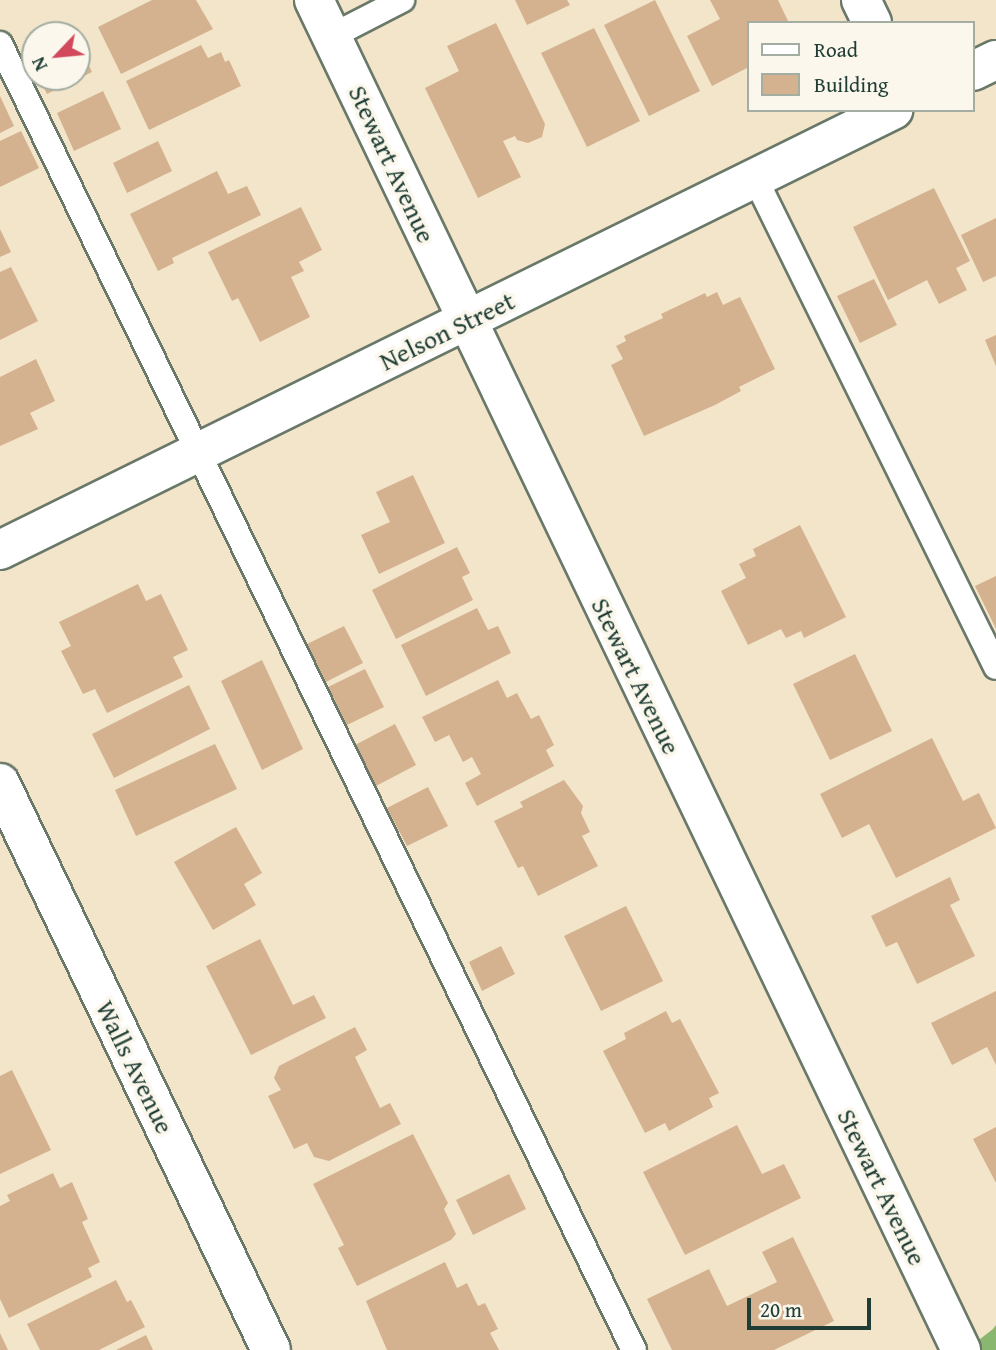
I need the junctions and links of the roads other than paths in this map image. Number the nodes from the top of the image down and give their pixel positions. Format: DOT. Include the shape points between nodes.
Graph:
graph roads {
  1 [pos="314,0"];
  2 [pos="402,0"];
  3 [pos="861,0"];
  4 [pos="871,21"];
  5 [pos="332,36"];
  6 [pos="0,44"];
  7 [pos="996,60"];
  8 [pos="975,70"];
  9 [pos="889,112"];
  10 [pos="755,178"];
  11 [pos="466,322"];
  12 [pos="197,453"];
  13 [pos="0,550"];
  14 [pos="996,667"];
  15 [pos="0,783"];
  16 [pos="271,1350"];
  17 [pos="635,1350"];
  18 [pos="961,1350"];
  1 -- 5 [label="street, Stewart Avenue"];
  2 -- 5 [label="lane"];
  3 -- 4 [label="street"];
  5 -- 11 [label="street, Stewart Avenue"];
  6 -- 12 [label="lane"];
  7 -- 8 [label="street"];
  9 -- 10 [label="street, Nelson Street"];
  10 -- 11 [label="street, Nelson Street"];
  10 -- 14 [label="lane"];
  11 -- 12 [label="street, Nelson Street"];
  11 -- 18 [label="street, Stewart Avenue"];
  12 -- 13 [label="street, Nelson Street"];
  12 -- 17 [label="lane"];
  15 -- 16 [label="street, Walls Avenue"];
}
